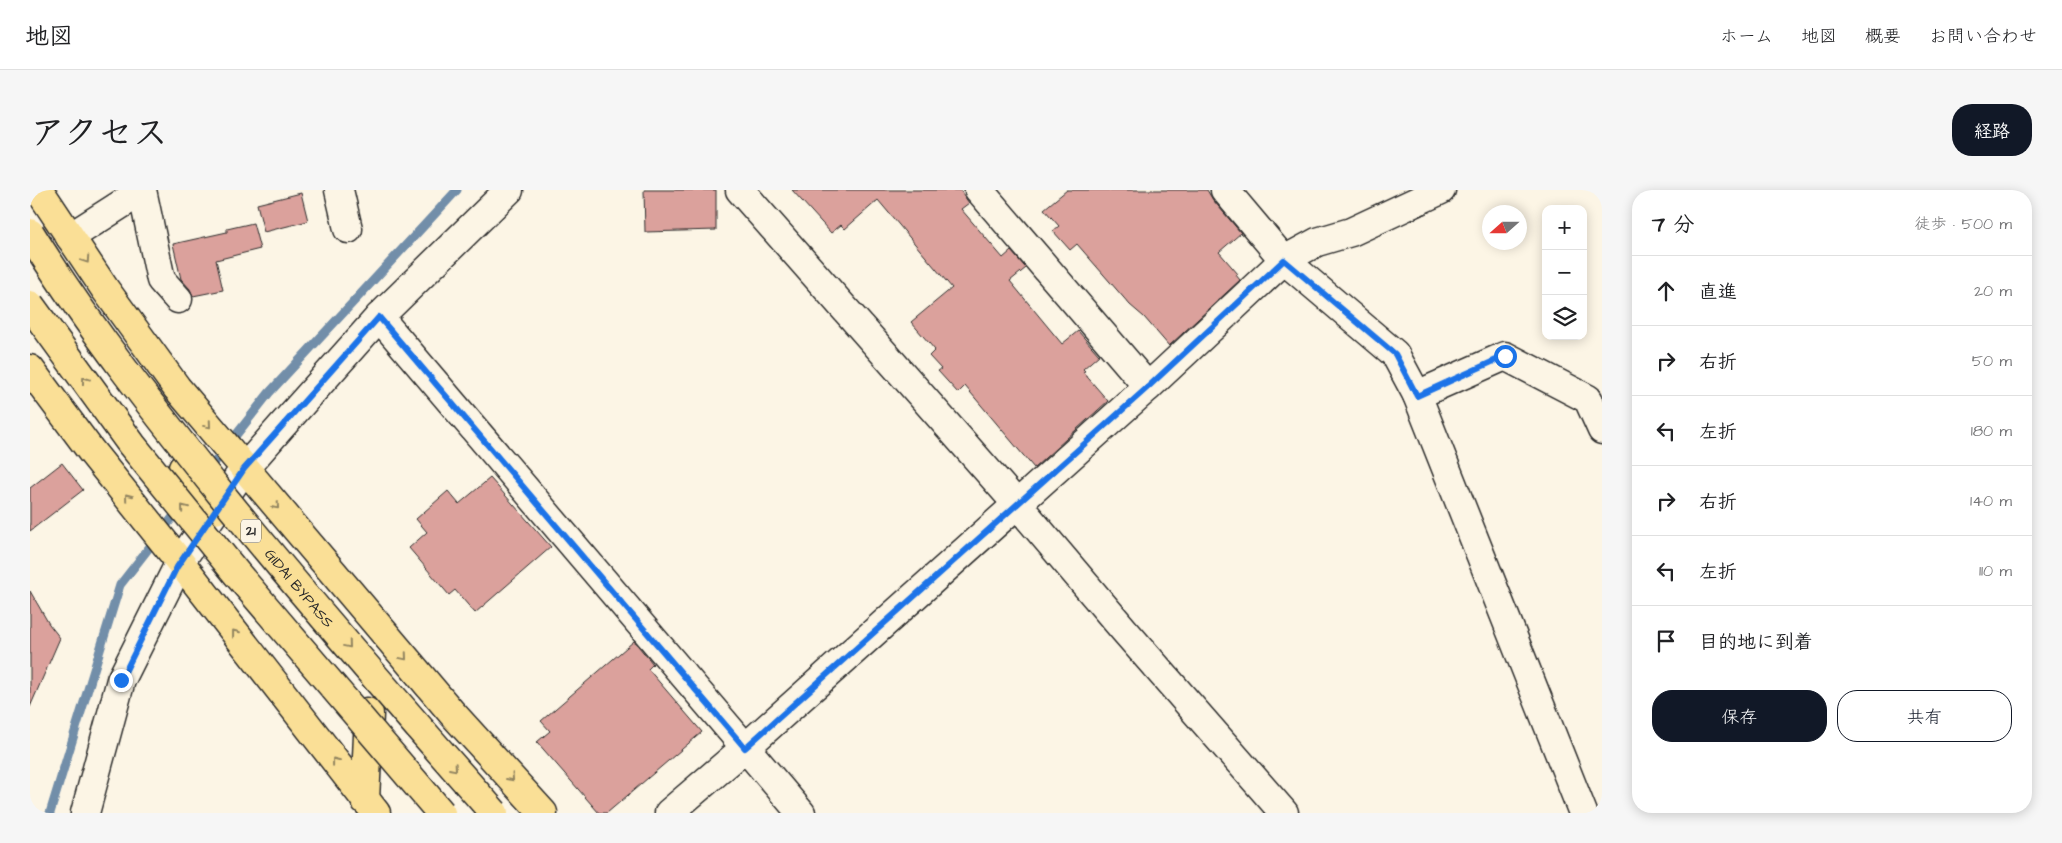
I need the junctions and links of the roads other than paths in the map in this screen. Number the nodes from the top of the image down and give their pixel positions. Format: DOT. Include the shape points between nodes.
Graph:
graph roads {
  1 [pos="39,190"];
  2 [pos="339,190"];
  3 [pos="509,190"];
  4 [pos="740,190"];
  5 [pos="979,190"];
  6 [pos="1226,190"];
  7 [pos="1441,190"];
  8 [pos="142,191"];
  9 [pos="348,228"];
  10 [pos="30,233"];
  11 [pos="70,236"];
  12 [pos="30,256"];
  13 [pos="1284,260"];
  14 [pos="178,300"];
  15 [pos="30,305"];
  16 [pos="379,317"];
  17 [pos="30,369"];
  18 [pos="1148,387"];
  19 [pos="1417,396"];
  20 [pos="1602,430"];
  21 [pos="244,469"];
  22 [pos="1018,504"];
  23 [pos="212,516"];
  24 [pos="180,562"];
  25 [pos="376,739"];
  26 [pos="745,748"];
  27 [pos="370,806"];
  28 [pos="85,813"];
  29 [pos="433,813"];
  30 [pos="441,813"];
  31 [pos="494,813"];
  32 [pos="543,813"];
  33 [pos="669,813"];
  34 [pos="801,813"];
  35 [pos="1284,813"];
  36 [pos="1582,813"];
  1 -- 11 [label="highway, 21"];
  2 -- 9 [label="street"];
  3 -- 16 [label="street"];
  4 -- 22 [label="street"];
  5 -- 18 [label="street"];
  6 -- 13 [label="street"];
  7 -- 13 [label="street" via="1351,232 1316,242"];
  8 -- 11 [label="street"];
  8 -- 14 [label="street" via="161,280"];
  10 -- 31 [label="highway, GIDAI BYPASS / 21, one-way, bridge" via="62,284 159,417 265,548"];
  11 -- 21 [label="highway, 21, one-way" via="177,388"];
  12 -- 23 [label="highway"];
  13 -- 18 [label="street"];
  13 -- 19 [label="street" via="1395,354"];
  25 -- 15 [label="highway, one-way, bridge" via="132,444"];
  16 -- 21 [label="street"];
  16 -- 26 [label="street"];
  24 -- 17 [label="highway, one-way"];
  18 -- 22 [label="street"];
  19 -- 20 [label="street" via="1505,356 1588,399"];
  19 -- 36 [label="street"];
  21 -- 23 [label="street"];
  21 -- 32 [label="highway, 21, one-way" via="452,713"];
  22 -- 26 [label="street"];
  22 -- 35 [label="street"];
  23 -- 24 [label="street"];
  23 -- 27 [label="highway" via="369,714"];
  27 -- 24 [label="highway, one-way"];
  24 -- 28 [label="street" via="121,680"];
  25 -- 29 [label="highway, bridge"];
  25 -- 30 [label="highway, bridge"];
  26 -- 33 [label="street"];
  26 -- 34 [label="street"];
}
